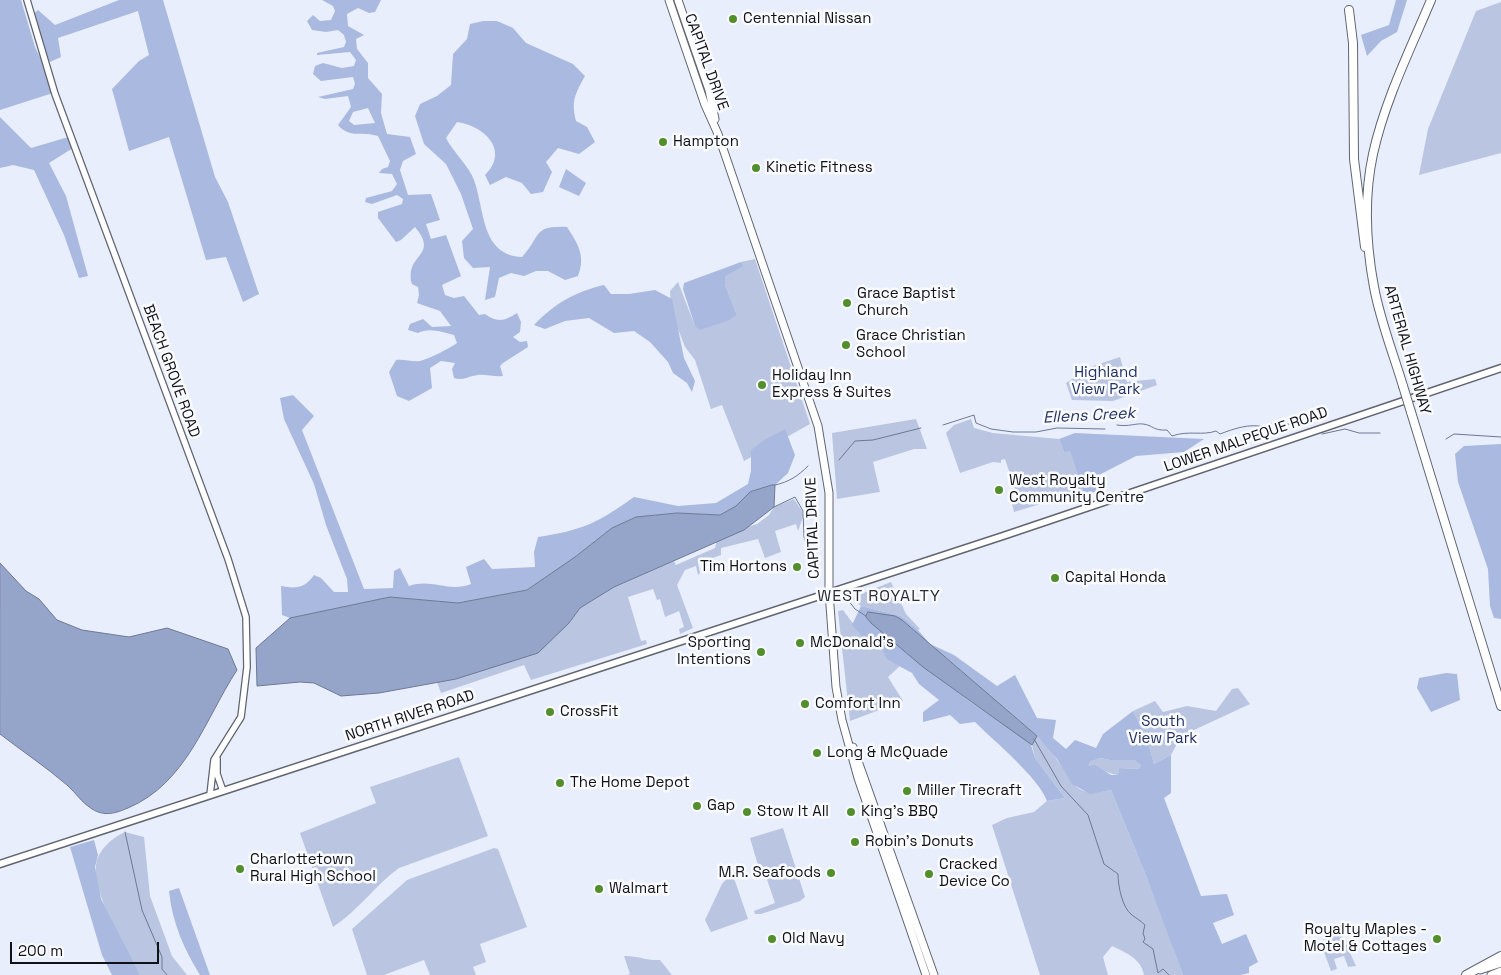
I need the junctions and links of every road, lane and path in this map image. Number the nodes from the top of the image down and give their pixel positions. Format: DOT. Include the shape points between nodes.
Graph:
graph roads {
  1 [pos="27,0"];
  2 [pos="668,0"];
  3 [pos="678,0"];
  4 [pos="1431,0"];
  5 [pos="1349,10"];
  6 [pos="718,134"];
  7 [pos="1374,288"];
  8 [pos="1501,368"];
  9 [pos="828,592"];
  10 [pos="1501,706"];
  11 [pos="844,727"];
  12 [pos="218,752"];
  13 [pos="223,791"];
  14 [pos="210,795"];
  15 [pos="0,864"];
  16 [pos="1501,956"];
  17 [pos="1501,963"];
  18 [pos="1501,971"];
  19 [pos="926,975"];
  20 [pos="934,975"];
  21 [pos="1467,975"];
  22 [pos="1491,975"];
  1 -- 12 [label="street, BEACH GROVE ROAD" via="56,94 228,559 246,617 247,667 240,717"];
  2 -- 6 [label="main road, CAPITAL DRIVE"];
  3 -- 6 [label="main road, CAPITAL DRIVE" via="709,90"];
  4 -- 7 [label="highway, ARTERIAL HIGHWAY" via="1384,114 1373,154 1368,218"];
  5 -- 7 [label="highway" via="1353,43 1356,181"];
  6 -- 9 [label="main road, CAPITAL DRIVE" via="818,426 829,493"];
  7 -- 10 [label="highway, ARTERIAL HIGHWAY, bridge"];
  8 -- 9 [label="main road, LOWER MALPEQUE ROAD"];
  9 -- 11 [label="main road, CAPITAL DRIVE" via="836,687"];
  9 -- 13 [label="main road, NORTH RIVER ROAD"];
  11 -- 19 [label="main road, CAPITAL DRIVE" via="858,778"];
  11 -- 20 [label="main road, CAPITAL DRIVE" via="867,783"];
  12 -- 13 [label="street" via="216,763"];
  12 -- 14 [label="street" via="212,768"];
  13 -- 14 [label="main road, NORTH RIVER ROAD"];
  14 -- 15 [label="main road, NORTH RIVER ROAD"];
  16 -- 21 [label="highway"];
  17 -- 21 [label="main road"];
  18 -- 22 [label="main road"];
}
